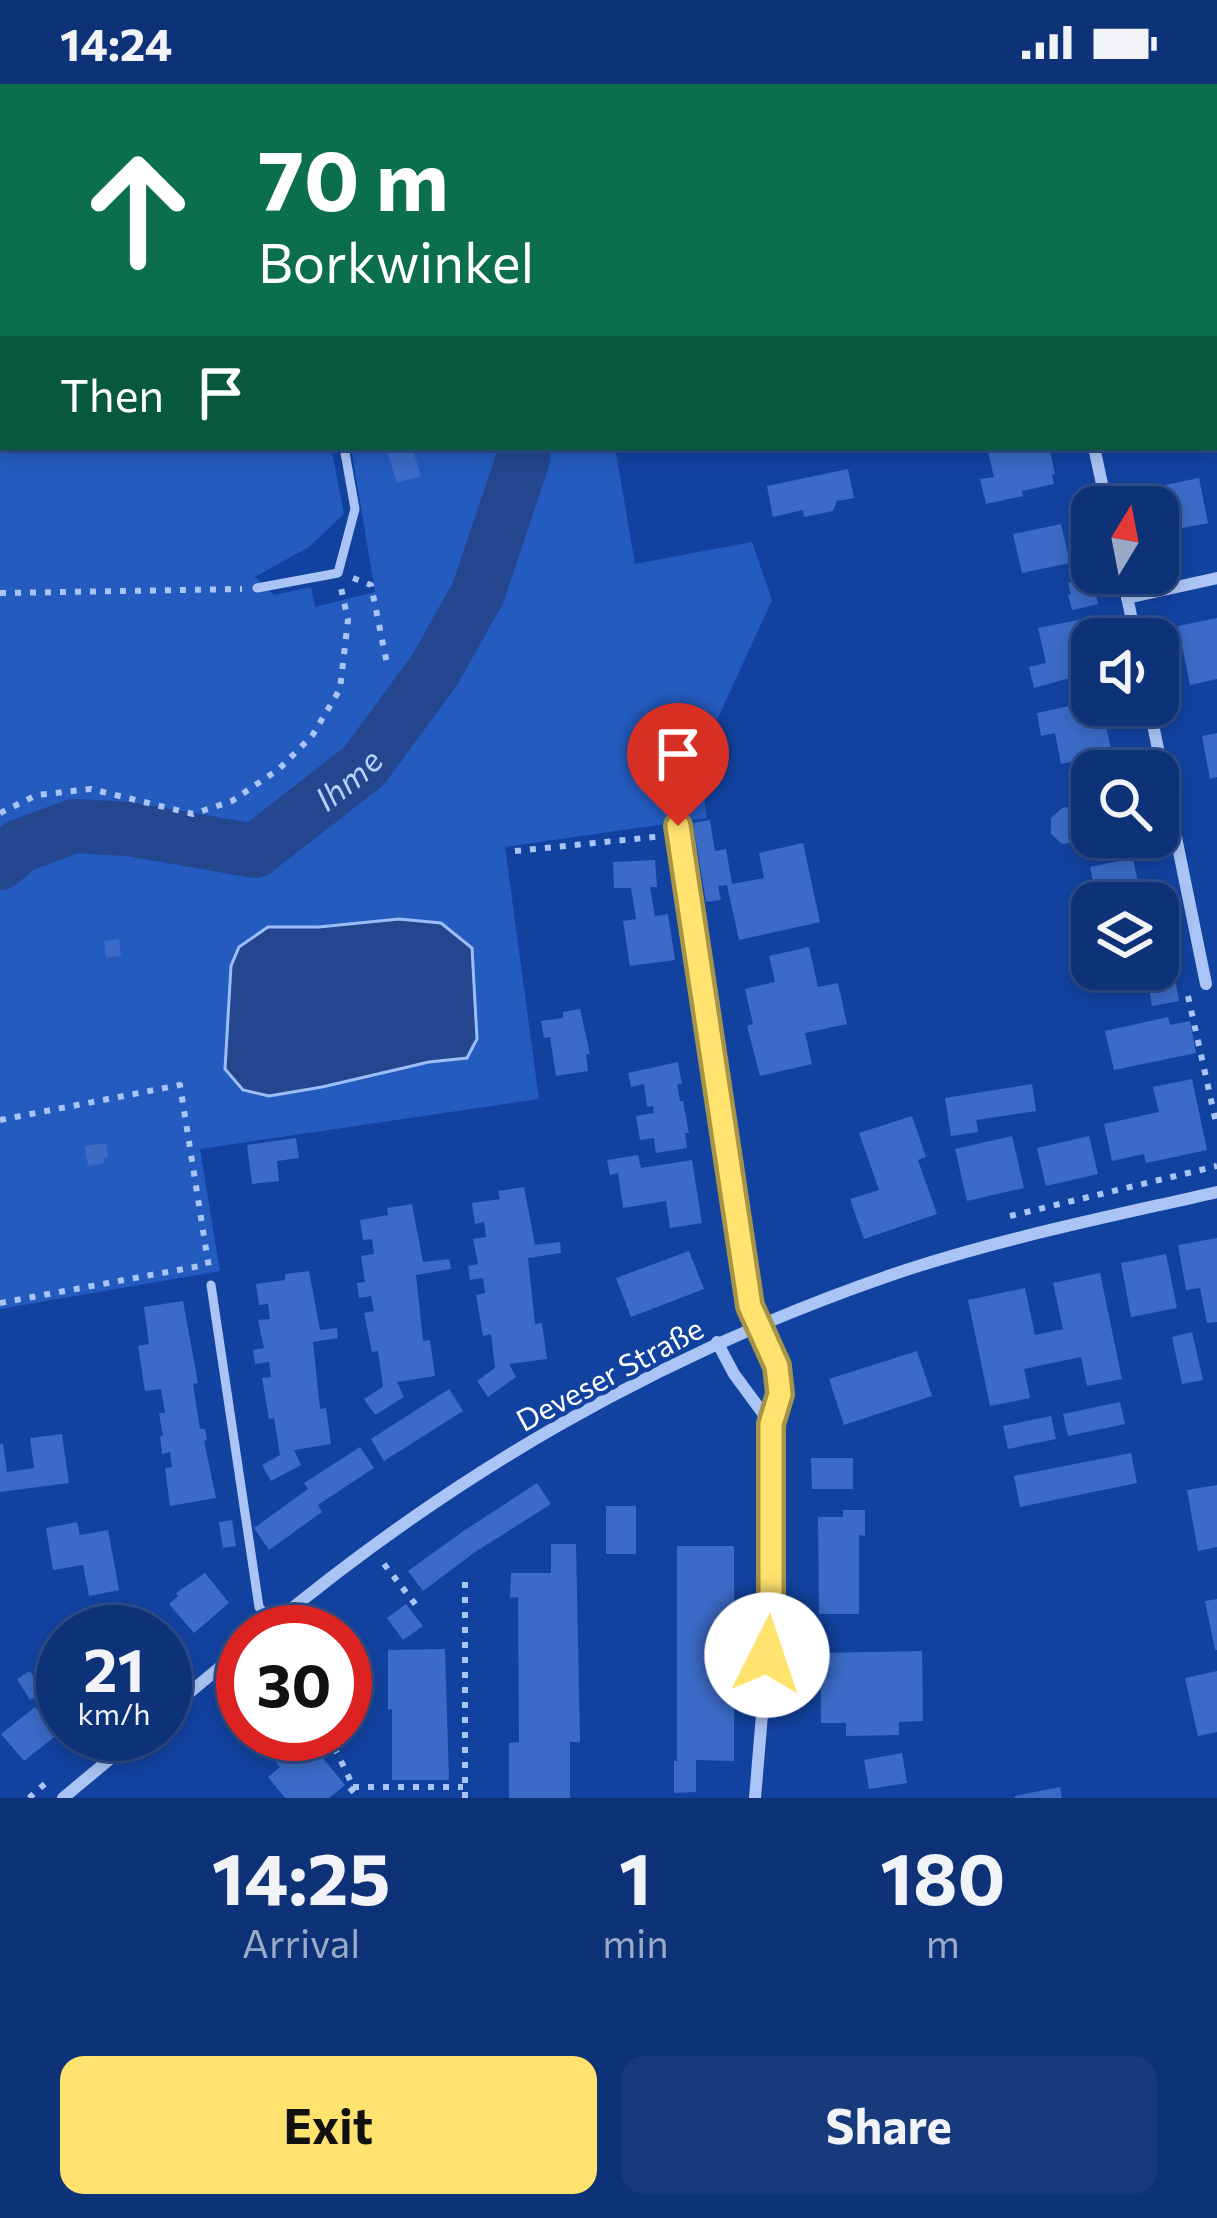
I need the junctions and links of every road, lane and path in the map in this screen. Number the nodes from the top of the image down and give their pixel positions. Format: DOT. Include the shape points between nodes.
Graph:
graph roads {
  1 [pos="345,450"];
  2 [pos="1095,450"];
  3 [pos="1102,486"];
  4 [pos="338,573"];
  5 [pos="1217,578"];
  6 [pos="257,588"];
  7 [pos="0,593"];
  8 [pos="1126,594"];
  9 [pos="1127,598"];
  10 [pos="1131,618"];
  11 [pos="388,669"];
  12 [pos="1153,726"];
  13 [pos="0,813"];
  14 [pos="674,831"];
  15 [pos="515,850"];
  16 [pos="1206,984"];
  17 [pos="0,1120"];
  18 [pos="1217,1127"];
  19 [pos="1217,1192"];
  20 [pos="211,1285"];
  21 [pos="0,1303"];
  22 [pos="759,1325"];
  23 [pos="717,1342"];
  24 [pos="771,1424"];
  25 [pos="371,1549"];
  26 [pos="465,1578"];
  27 [pos="259,1605"];
  28 [pos="298,1605"];
  29 [pos="418,1609"];
  30 [pos="216,1670"];
  31 [pos="192,1690"];
  32 [pos="108,1761"];
  33 [pos="341,1761"];
  34 [pos="353,1786"];
  35 [pos="464,1787"];
  36 [pos="63,1798"];
  37 [pos="343,1798"];
  38 [pos="464,1798"];
  39 [pos="754,1798"];
  1 -- 4 [label="lane" via="355,509"];
  2 -- 3 [label="street"];
  4 -- 6 [label="lane"];
  4 -- 11 [label="path" via="370,585"];
  4 -- 13 [label="path" via="348,620 340,689 313,736 279,769 232,801 193,814 91,789 37,795"];
  5 -- 9 [label="street"];
  6 -- 7 [label="path"];
  8 -- 9 [label="street"];
  9 -- 10 [label="street"];
  12 -- 16 [label="street"];
  14 -- 15 [label="path"];
  14 -- 22 [label="street"];
  16 -- 18 [label="path" via="1188,996"];
  17 -- 21 [label="path" via="180,1085 209,1264"];
  19 -- 22 [label="street, Deveser Straße" via="1030,1235"];
  20 -- 27 [label="lane, Deveser Straße"];
  22 -- 23 [label="street, Deveser Straße"];
  22 -- 24 [label="street" via="777,1366"];
  23 -- 24 [label="street"];
  23 -- 25 [label="street, Deveser Straße" via="474,1475"];
  24 -- 39 [label="street" via="771,1608"];
  25 -- 28 [label="street, Deveser Straße"];
  25 -- 29 [label="path"];
  26 -- 35 [label="path"];
  30 -- 31 [label="street"];
  32 -- 36 [label="street"];
  33 -- 34 [label="path"];
  34 -- 35 [label="path"];
  34 -- 37 [label="path"];
  35 -- 38 [label="path"];
}
